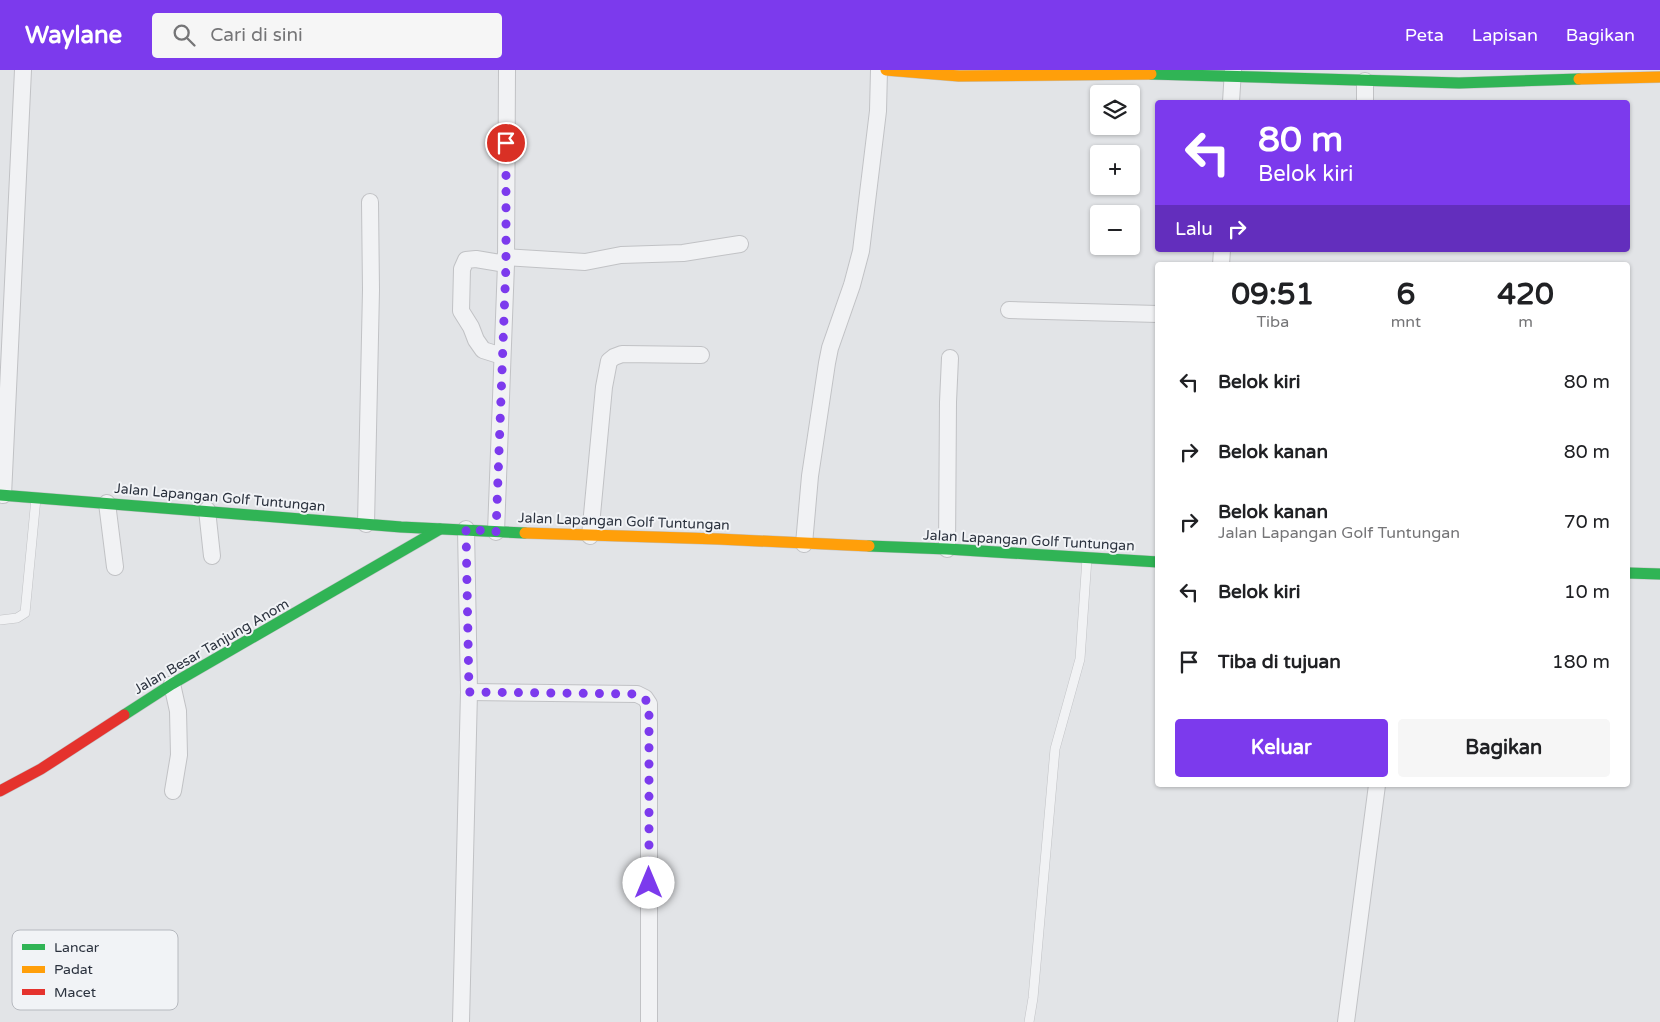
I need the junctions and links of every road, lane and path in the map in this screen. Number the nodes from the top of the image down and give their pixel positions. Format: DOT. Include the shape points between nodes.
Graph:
graph roads {
  1 [pos="23,70"];
  2 [pos="507,70"];
  3 [pos="879,70"];
  4 [pos="886,70"];
  5 [pos="1145,72"];
  6 [pos="959,73"];
  7 [pos="1233,73"];
  8 [pos="1345,76"];
  9 [pos="1660,77"];
  10 [pos="1364,81"];
  11 [pos="1231,100"];
  12 [pos="1364,100"];
  13 [pos="370,202"];
  14 [pos="740,244"];
  15 [pos="505,260"];
  16 [pos="1009,310"];
  17 [pos="1155,314"];
  18 [pos="701,355"];
  19 [pos="502,356"];
  20 [pos="950,358"];
  21 [pos="1,495"];
  22 [pos="36,498"];
  23 [pos="107,503"];
  24 [pos="207,510"];
  25 [pos="366,524"];
  26 [pos="440,529"];
  27 [pos="466,529"];
  28 [pos="496,532"];
  29 [pos="590,536"];
  30 [pos="804,544"];
  31 [pos="947,549"];
  32 [pos="212,556"];
  33 [pos="1087,558"];
  34 [pos="1155,562"];
  35 [pos="115,567"];
  36 [pos="1630,572"];
  37 [pos="1660,574"];
  38 [pos="0,620"];
  39 [pos="172,684"];
  40 [pos="469,692"];
  41 [pos="1377,787"];
  42 [pos="0,791"];
  43 [pos="173,791"];
  44 [pos="460,1022"];
  45 [pos="649,1022"];
  46 [pos="1029,1022"];
  47 [pos="1346,1022"];
  1 -- 21 [label="street"];
  2 -- 15 [label="street"];
  3 -- 30 [label="street" via="878,111 860,251 827,363 810,476"];
  4 -- 6 [label="street"];
  5 -- 6 [label="street"];
  5 -- 7 [label="street"];
  7 -- 8 [label="street"];
  7 -- 11 [label="street"];
  8 -- 10 [label="street"];
  9 -- 10 [label="street" via="1459,83"];
  10 -- 12 [label="street"];
  13 -- 25 [label="street"];
  14 -- 15 [label="street" via="683,253 621,255 586,262"];
  15 -- 19 [label="street"];
  15 -- 19 [label="street" via="466,260 462,269 460,311 483,350"];
  16 -- 17 [label="street"];
  18 -- 29 [label="street" via="622,354 609,361"];
  19 -- 28 [label="street"];
  20 -- 31 [label="street"];
  21 -- 22 [label="street, Jalan Lapangan Golf Tuntungan"];
  22 -- 23 [label="street, Jalan Lapangan Golf Tuntungan"];
  22 -- 38 [label="lane" via="25,613 17,618"];
  23 -- 24 [label="street, Jalan Lapangan Golf Tuntungan"];
  23 -- 35 [label="street"];
  24 -- 25 [label="street, Jalan Lapangan Golf Tuntungan"];
  24 -- 32 [label="street"];
  25 -- 26 [label="street, Jalan Lapangan Golf Tuntungan"];
  26 -- 27 [label="street, Jalan Lapangan Golf Tuntungan"];
  26 -- 39 [label="street, Jalan Besar Tanjung Anom"];
  27 -- 28 [label="street, Jalan Lapangan Golf Tuntungan"];
  27 -- 40 [label="street"];
  28 -- 29 [label="street, Jalan Lapangan Golf Tuntungan"];
  29 -- 30 [label="street, Jalan Lapangan Golf Tuntungan"];
  30 -- 31 [label="street, Jalan Lapangan Golf Tuntungan"];
  31 -- 33 [label="street, Jalan Lapangan Golf Tuntungan"];
  33 -- 34 [label="street, Jalan Lapangan Golf Tuntungan"];
  33 -- 46 [label="lane" via="1080,659 1055,749"];
  36 -- 37 [label="street"];
  39 -- 42 [label="street, Jalan Besar Tanjung Anom" via="41,769"];
  39 -- 43 [label="street" via="178,711 179,756"];
  40 -- 44 [label="street"];
  40 -- 45 [label="street" via="637,694 649,704"];
  41 -- 47 [label="street"];
}
